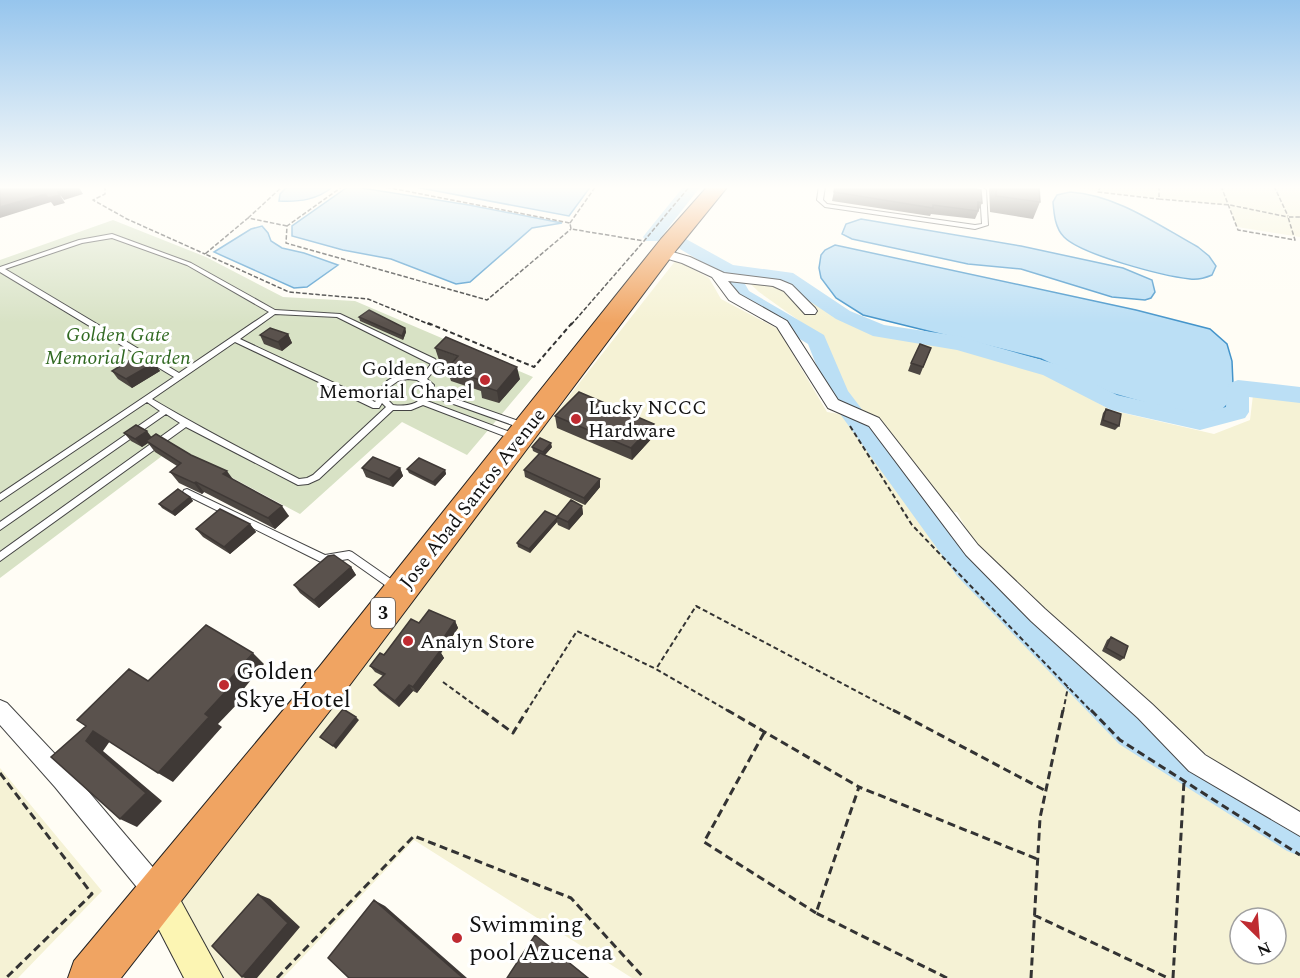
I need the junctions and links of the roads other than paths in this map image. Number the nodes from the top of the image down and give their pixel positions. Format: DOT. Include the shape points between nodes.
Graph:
graph roads {
  1 [pos="669,232"];
  2 [pos="653,247"];
  3 [pos="719,274"];
  4 [pos="810,311"];
  5 [pos="274,312"];
  6 [pos="235,339"];
  7 [pos="180,377"];
  8 [pos="424,378"];
  9 [pos="430,393"];
  10 [pos="147,399"];
  11 [pos="382,399"];
  12 [pos="423,402"];
  13 [pos="391,407"];
  14 [pos="167,410"];
  15 [pos="186,423"];
  16 [pos="523,433"];
  17 [pos="187,492"];
  18 [pos="0,498"];
  19 [pos="0,527"];
  20 [pos="0,557"];
  21 [pos="400,591"];
  22 [pos="0,710"];
  23 [pos="1300,825"];
  24 [pos="158,893"];
  25 [pos="91,978"];
  26 [pos="204,978"];
  1 -- 2 [label="highway, Jose Abad Santos Avenue / 3"];
  2 -- 3 [label="street"];
  2 -- 16 [label="highway, Jose Abad Santos Avenue / 3"];
  3 -- 4 [label="street" via="781,285"];
  3 -- 23 [label="street" via="734,297 782,324 833,404 874,422 972,550 1038,615 1197,763"];
  5 -- 6 [label="lane"];
  5 -- 7 [label="lane" via="189,264 112,236 81,241 0,269"];
  5 -- 8 [label="lane" via="338,315 433,361 435,364"];
  6 -- 7 [label="lane"];
  6 -- 11 [label="lane" via="376,406"];
  7 -- 10 [label="lane"];
  8 -- 9 [label="lane"];
  8 -- 11 [label="lane" via="399,378 385,387"];
  9 -- 12 [label="lane"];
  9 -- 16 [label="lane"];
  10 -- 14 [label="lane"];
  10 -- 18 [label="lane"];
  11 -- 13 [label="lane"];
  12 -- 13 [label="lane" via="404,409"];
  12 -- 16 [label="lane"];
  13 -- 15 [label="lane" via="308,482 298,482"];
  14 -- 15 [label="lane"];
  14 -- 19 [label="lane"];
  15 -- 20 [label="lane"];
  16 -- 21 [label="highway, Jose Abad Santos Avenue / 3"];
  17 -- 21 [label="lane" via="324,559 349,555"];
  21 -- 24 [label="highway, Jose Abad Santos Avenue / 3"];
  22 -- 24 [label="street"];
  24 -- 25 [label="highway, Jose Abad Santos Avenue / 3"];
  24 -- 26 [label="street"];
}
